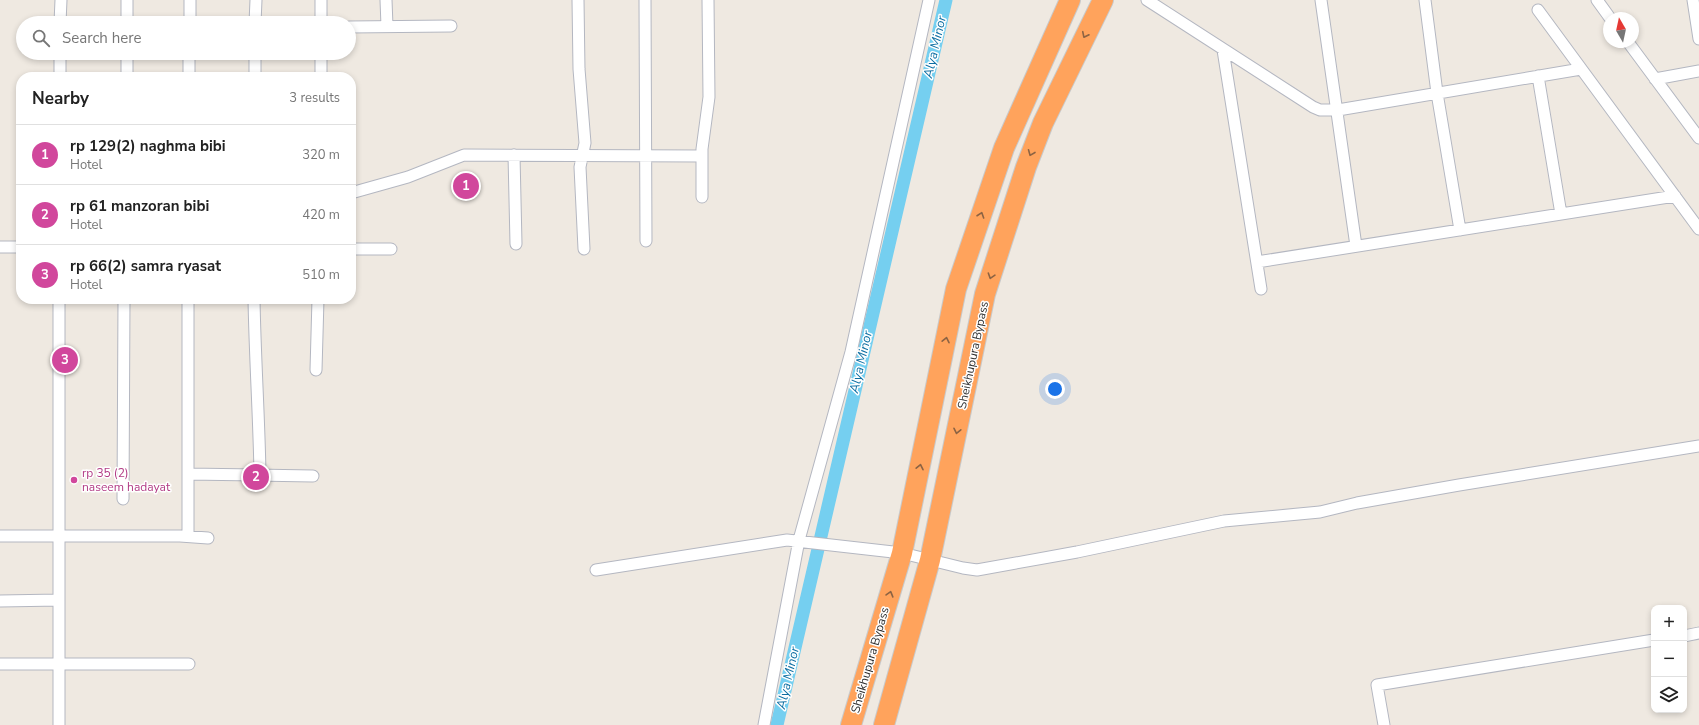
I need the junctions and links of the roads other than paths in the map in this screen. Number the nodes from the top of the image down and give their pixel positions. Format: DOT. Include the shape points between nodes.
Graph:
graph roads {
  1 [pos="61,0"];
  2 [pos="127,0"];
  3 [pos="190,0"];
  4 [pos="256,0"];
  5 [pos="321,0"];
  6 [pos="386,0"];
  7 [pos="578,0"];
  8 [pos="645,0"];
  9 [pos="708,0"];
  10 [pos="929,0"];
  11 [pos="1070,0"];
  12 [pos="1103,0"];
  13 [pos="1147,0"];
  14 [pos="1321,0"];
  15 [pos="1425,0"];
  16 [pos="1597,0"];
  17 [pos="1693,0"];
  18 [pos="1538,10"];
  19 [pos="1606,12"];
  20 [pos="60,16"];
  21 [pos="127,16"];
  22 [pos="190,16"];
  23 [pos="255,16"];
  24 [pos="322,16"];
  25 [pos="356,26"];
  26 [pos="387,26"];
  27 [pos="451,26"];
  28 [pos="1699,39"];
  29 [pos="1632,48"];
  30 [pos="1224,50"];
  31 [pos="60,60"];
  32 [pos="127,60"];
  33 [pos="189,60"];
  34 [pos="255,60"];
  35 [pos="321,60"];
  36 [pos="1581,69"];
  37 [pos="1699,71"];
  38 [pos="60,72"];
  39 [pos="127,72"];
  40 [pos="189,72"];
  41 [pos="255,72"];
  42 [pos="321,72"];
  43 [pos="1538,76"];
  44 [pos="1655,79"];
  45 [pos="1437,93"];
  46 [pos="1338,110"];
  47 [pos="1699,138"];
  48 [pos="514,154"];
  49 [pos="582,155"];
  50 [pos="645,155"];
  51 [pos="702,156"];
  52 [pos="356,192"];
  53 [pos="1674,196"];
  54 [pos="702,197"];
  55 [pos="1561,214"];
  56 [pos="1699,229"];
  57 [pos="1460,230"];
  58 [pos="646,242"];
  59 [pos="516,244"];
  60 [pos="1356,246"];
  61 [pos="0,247"];
  62 [pos="16,247"];
  63 [pos="356,249"];
  64 [pos="392,249"];
  65 [pos="584,249"];
  66 [pos="1257,262"];
  67 [pos="1261,289"];
  68 [pos="59,304"];
  69 [pos="124,304"];
  70 [pos="188,304"];
  71 [pos="254,304"];
  72 [pos="318,304"];
  73 [pos="316,370"];
  74 [pos="1699,446"];
  75 [pos="188,474"];
  76 [pos="260,474"];
  77 [pos="313,476"];
  78 [pos="123,499"];
  79 [pos="59,535"];
  80 [pos="0,536"];
  81 [pos="188,536"];
  82 [pos="208,538"];
  83 [pos="799,540"];
  84 [pos="902,553"];
  85 [pos="930,560"];
  86 [pos="596,570"];
  87 [pos="59,600"];
  88 [pos="0,601"];
  89 [pos="1699,633"];
  90 [pos="1687,635"];
  91 [pos="1651,640"];
  92 [pos="0,664"];
  93 [pos="189,664"];
  94 [pos="59,665"];
  95 [pos="59,725"];
  96 [pos="764,725"];
  97 [pos="851,725"];
  98 [pos="884,725"];
  99 [pos="1384,725"];
  1 -- 20 [label="street"];
  2 -- 21 [label="street"];
  3 -- 22 [label="street"];
  4 -- 23 [label="street"];
  5 -- 24 [label="street"];
  6 -- 26 [label="street"];
  7 -- 49 [label="street" via="579,69 585,135"];
  8 -- 50 [label="street"];
  9 -- 51 [label="street" via="709,97"];
  10 -- 83 [label="street" via="851,352"];
  84 -- 11 [label="highway, Sheikhupura Bypass, one-way" via="956,289 1004,148"];
  12 -- 85 [label="highway, Sheikhupura Bypass, one-way" via="1043,122 985,294"];
  13 -- 30 [label="street"];
  14 -- 46 [label="street"];
  15 -- 45 [label="street"];
  16 -- 19 [label="street"];
  17 -- 28 [label="street"];
  18 -- 36 [label="street"];
  25 -- 26 [label="street"];
  26 -- 27 [label="street"];
  29 -- 44 [label="street"];
  30 -- 46 [label="street" via="1313,107 1320,110"];
  30 -- 66 [label="street"];
  31 -- 38 [label="street"];
  32 -- 39 [label="street"];
  33 -- 40 [label="street"];
  34 -- 41 [label="street"];
  35 -- 42 [label="street"];
  36 -- 43 [label="street"];
  36 -- 53 [label="street"];
  37 -- 44 [label="street"];
  43 -- 45 [label="street"];
  43 -- 55 [label="street"];
  44 -- 47 [label="street"];
  45 -- 46 [label="street"];
  45 -- 57 [label="street"];
  46 -- 60 [label="street"];
  48 -- 49 [label="street"];
  48 -- 52 [label="street" via="464,155 408,177"];
  48 -- 59 [label="street"];
  49 -- 50 [label="street"];
  49 -- 65 [label="street" via="580,167"];
  50 -- 51 [label="street"];
  50 -- 58 [label="street"];
  51 -- 54 [label="street"];
  53 -- 55 [label="street"];
  53 -- 56 [label="street"];
  55 -- 57 [label="street"];
  57 -- 60 [label="street"];
  60 -- 66 [label="street"];
  61 -- 62 [label="street"];
  63 -- 64 [label="street"];
  66 -- 67 [label="street"];
  68 -- 79 [label="street"];
  69 -- 78 [label="street"];
  70 -- 75 [label="street"];
  71 -- 76 [label="street"];
  72 -- 73 [label="street"];
  74 -- 85 [label="street" via="1357,503 1320,512 1224,521 977,570"];
  75 -- 76 [label="street"];
  75 -- 81 [label="street"];
  76 -- 77 [label="street"];
  79 -- 80 [label="street"];
  79 -- 81 [label="street"];
  79 -- 87 [label="street"];
  81 -- 82 [label="street"];
  83 -- 84 [label="street"];
  83 -- 86 [label="street" via="773,541"];
  83 -- 96 [label="street"];
  84 -- 85 [label="street"];
  97 -- 84 [label="highway, Sheikhupura Bypass, one-way"];
  85 -- 98 [label="highway, Sheikhupura Bypass"];
  87 -- 88 [label="street"];
  87 -- 94 [label="street"];
  89 -- 90 [label="street"];
  91 -- 99 [label="street" via="1377,685"];
  92 -- 94 [label="street"];
  93 -- 94 [label="street"];
  94 -- 95 [label="street"];
}
